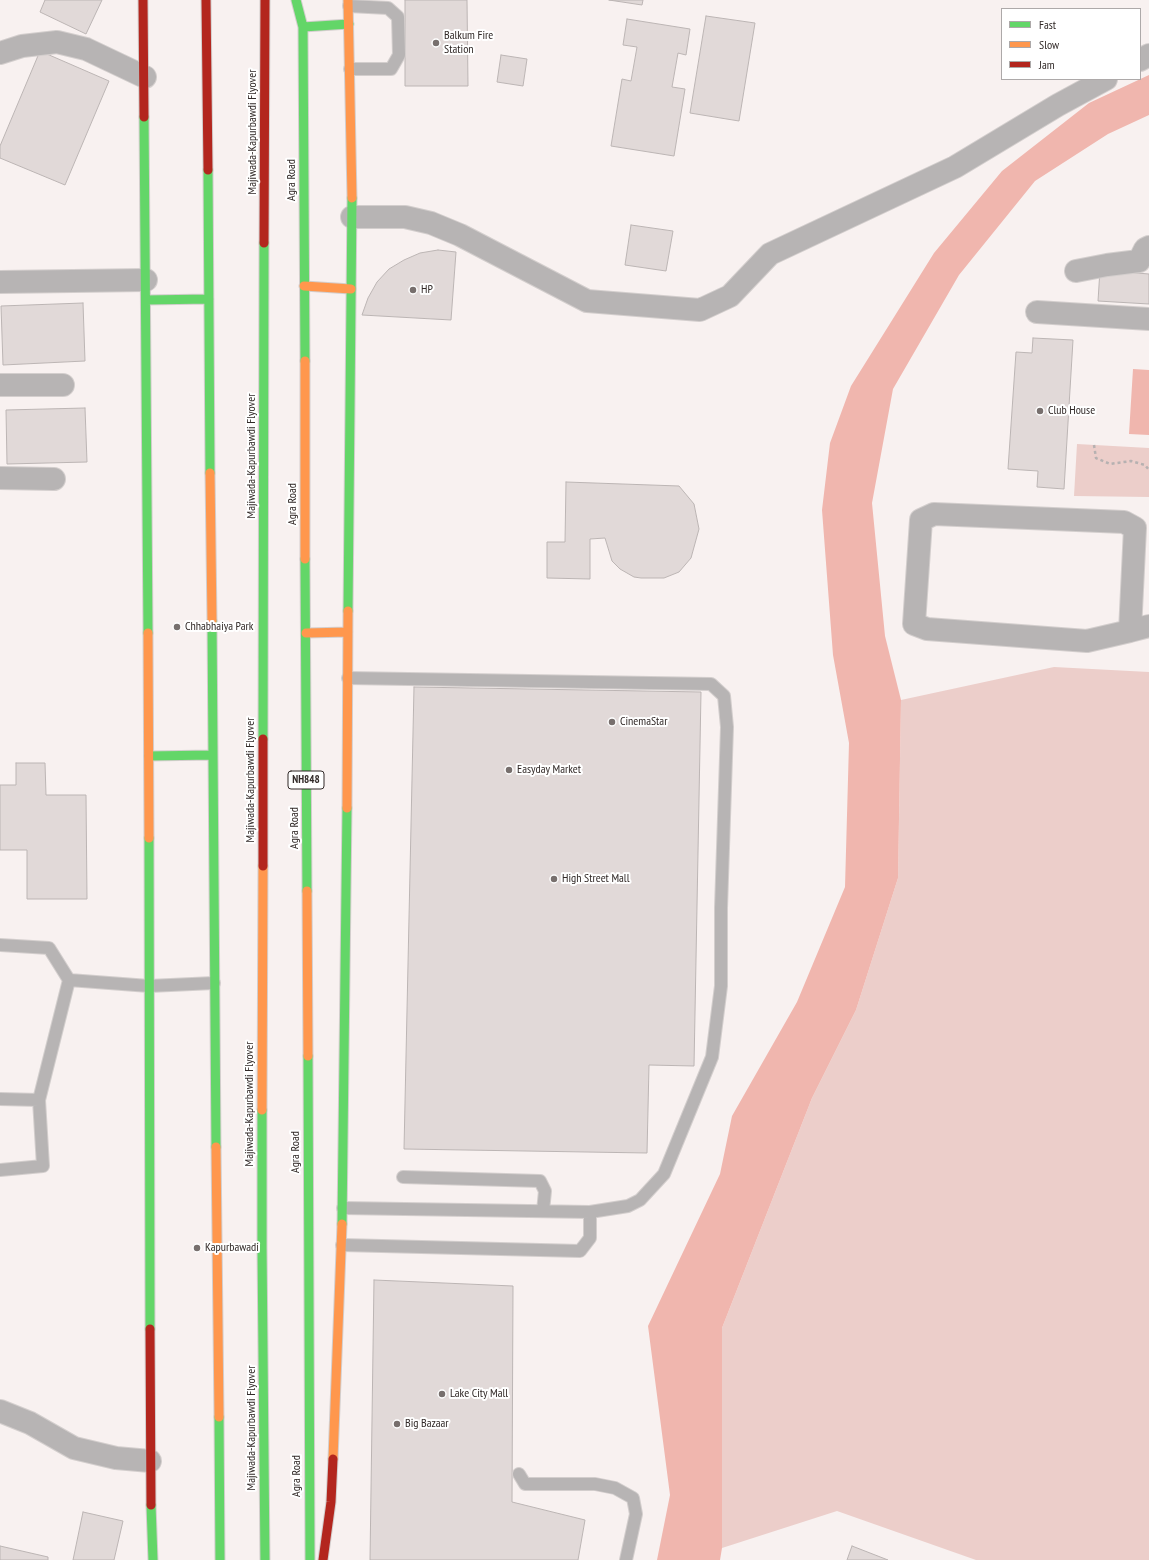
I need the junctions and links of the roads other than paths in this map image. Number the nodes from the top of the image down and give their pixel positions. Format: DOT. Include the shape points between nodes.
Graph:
graph roads {
  1 [pos="143,0"];
  2 [pos="206,0"];
  3 [pos="265,0"];
  4 [pos="296,0"];
  5 [pos="348,3"];
  6 [pos="349,24"];
  7 [pos="303,27"];
  8 [pos="0,53"];
  9 [pos="350,69"];
  10 [pos="145,77"];
  11 [pos="1104,80"];
  12 [pos="352,217"];
  13 [pos="1149,247"];
  14 [pos="1076,271"];
  15 [pos="0,282"];
  16 [pos="304,286"];
  17 [pos="351,289"];
  18 [pos="146,290"];
  19 [pos="209,299"];
  20 [pos="1037,312"];
  21 [pos="1149,319"];
  22 [pos="0,385"];
  23 [pos="63,385"];
  24 [pos="0,478"];
  25 [pos="54,479"];
  26 [pos="1140,628"];
  27 [pos="348,632"];
  28 [pos="306,633"];
  29 [pos="348,678"];
  30 [pos="212,755"];
  31 [pos="149,756"];
  32 [pos="0,945"];
  33 [pos="69,980"];
  34 [pos="214,983"];
  35 [pos="149,986"];
  36 [pos="0,1099"];
  37 [pos="39,1100"];
  38 [pos="0,1170"];
  39 [pos="403,1177"];
  40 [pos="343,1208"];
  41 [pos="543,1211"];
  42 [pos="590,1212"];
  43 [pos="342,1244"];
  44 [pos="0,1411"];
  45 [pos="150,1461"];
  46 [pos="519,1474"];
  47 [pos="153,1560"];
  48 [pos="220,1560"];
  49 [pos="265,1560"];
  50 [pos="310,1560"];
  51 [pos="323,1560"];
  52 [pos="626,1560"];
  1 -- 10 [label="main road"];
  2 -- 19 [label="main road"];
  3 -- 49 [label="main road, Majiwada-Kapurbawdi Flyover" via="262,1246"];
  4 -- 7 [label="main road, Agra Road / NH848"];
  5 -- 6 [label="main road"];
  5 -- 9 [label="lane" via="388,8 398,17 399,55 391,69"];
  6 -- 7 [label="main road"];
  6 -- 9 [label="main road"];
  7 -- 16 [label="main road, Agra Road / NH848"];
  8 -- 10 [label="street" via="22,46 57,42 86,49"];
  9 -- 12 [label="main road"];
  10 -- 18 [label="main road"];
  11 -- 12 [label="street" via="954,166 770,254 730,296 700,310 587,301 460,235 431,223 405,217"];
  12 -- 17 [label="main road"];
  13 -- 14 [label="street" via="1139,261"];
  15 -- 18 [label="street"];
  16 -- 17 [label="main road"];
  16 -- 28 [label="main road, Agra Road / NH848"];
  17 -- 27 [label="main road"];
  18 -- 19 [label="main road"];
  18 -- 31 [label="main road"];
  19 -- 30 [label="main road"];
  20 -- 21 [label="street"];
  22 -- 23 [label="street"];
  24 -- 25 [label="street"];
  26 -- 26 [label="street" via="1087,641 927,629 914,624 921,520 934,514 1124,522 1135,528"];
  27 -- 28 [label="main road"];
  27 -- 29 [label="main road"];
  28 -- 50 [label="main road, Agra Road / NH848"];
  29 -- 40 [label="main road"];
  29 -- 42 [label="lane" via="711,684 724,696 726,727 721,986 712,1057 664,1174 640,1200 628,1206"];
  30 -- 31 [label="main road"];
  30 -- 34 [label="main road"];
  31 -- 35 [label="main road"];
  32 -- 33 [label="lane" via="49,948"];
  33 -- 35 [label="lane"];
  33 -- 37 [label="lane"];
  34 -- 35 [label="lane"];
  34 -- 48 [label="main road"];
  35 -- 45 [label="main road"];
  36 -- 37 [label="lane"];
  37 -- 38 [label="lane" via="43,1166"];
  39 -- 41 [label="lane" via="540,1181 545,1191"];
  40 -- 41 [label="lane"];
  40 -- 43 [label="main road"];
  41 -- 42 [label="lane"];
  42 -- 43 [label="lane" via="590,1238 580,1251"];
  43 -- 51 [label="main road" via="331,1502"];
  44 -- 45 [label="street" via="30,1423 74,1448 116,1458"];
  45 -- 47 [label="main road"];
  46 -- 52 [label="lane" via="525,1484 594,1484 615,1488 633,1498 636,1514"];
}
